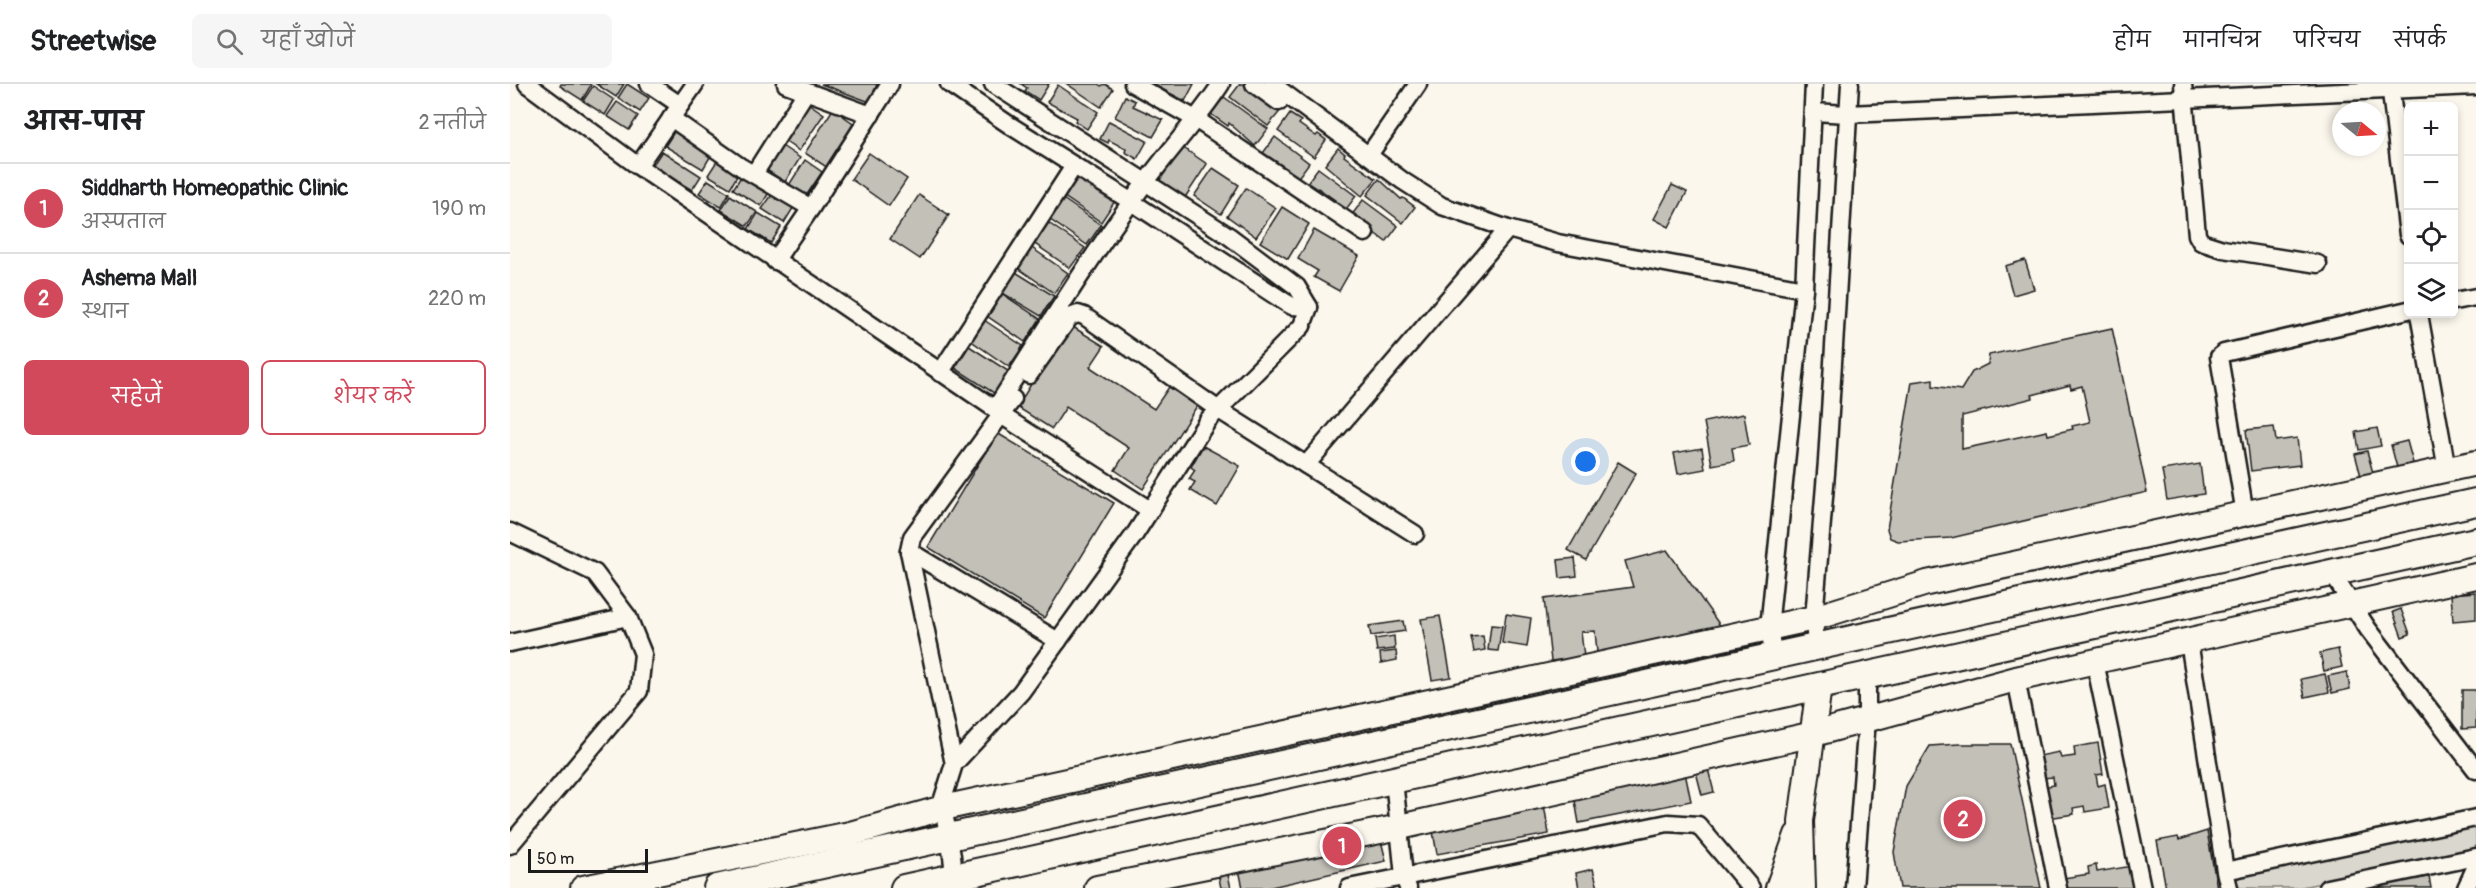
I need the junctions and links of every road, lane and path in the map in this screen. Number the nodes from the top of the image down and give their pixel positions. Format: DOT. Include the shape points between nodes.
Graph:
graph roads {
  1 [pos="527,84"];
  2 [pos="649,84"];
  3 [pos="695,84"];
  4 [pos="786,84"];
  5 [pos="890,84"];
  6 [pos="949,84"];
  7 [pos="993,84"];
  8 [pos="1133,84"];
  9 [pos="1221,84"];
  10 [pos="1254,84"];
  11 [pos="1272,84"];
  12 [pos="1418,84"];
  13 [pos="1814,84"];
  14 [pos="1850,84"];
  15 [pos="2476,86"];
  16 [pos="2390,87"];
  17 [pos="2183,91"];
  18 [pos="806,92"];
  19 [pos="1026,105"];
  20 [pos="676,112"];
  21 [pos="1813,112"];
  22 [pos="1848,114"];
  23 [pos="871,115"];
  24 [pos="1197,120"];
  25 [pos="1011,126"];
  26 [pos="1369,155"];
  27 [pos="638,166"];
  28 [pos="1074,166"];
  29 [pos="753,174"];
  30 [pos="1146,182"];
  31 [pos="1406,196"];
  32 [pos="1132,202"];
  33 [pos="811,208"];
  34 [pos="2406,210"];
  35 [pos="1508,229"];
  36 [pos="1365,233"];
  37 [pos="1229,236"];
  38 [pos="1216,256"];
  39 [pos="775,261"];
  40 [pos="2318,264"];
  41 [pos="1804,289"];
  42 [pos="2476,297"];
  43 [pos="2458,300"];
  44 [pos="1309,308"];
  45 [pos="2404,311"];
  46 [pos="2420,318"];
  47 [pos="940,373"];
  48 [pos="1219,410"];
  49 [pos="1001,416"];
  50 [pos="2476,463"];
  51 [pos="1306,465"];
  52 [pos="2447,470"];
  53 [pos="2476,502"];
  54 [pos="1150,510"];
  55 [pos="2245,514"];
  56 [pos="510,532"];
  57 [pos="1415,534"];
  58 [pos="2476,541"];
  59 [pos="909,551"];
  60 [pos="2331,572"];
  61 [pos="2476,576"];
  62 [pos="2351,605"];
  63 [pos="628,617"];
  64 [pos="1814,618"];
  65 [pos="1769,628"];
  66 [pos="1058,641"];
  67 [pos="2189,641"];
  68 [pos="510,643"];
  69 [pos="1816,647"];
  70 [pos="1774,657"];
  71 [pos="2095,662"];
  72 [pos="1867,676"];
  73 [pos="2016,679"];
  74 [pos="1819,686"];
  75 [pos="1386,712"];
  76 [pos="1867,719"];
  77 [pos="1814,734"];
  78 [pos="1391,739"];
  79 [pos="954,764"];
  80 [pos="2476,770"];
  81 [pos="1394,780"];
  82 [pos="943,808"];
  83 [pos="2476,818"];
  84 [pos="1801,822"];
  85 [pos="1400,828"];
  86 [pos="949,836"];
  87 [pos="510,845"];
  88 [pos="2476,857"];
  89 [pos="2476,866"];
  90 [pos="2225,872"];
  91 [pos="955,882"];
  92 [pos="1406,882"];
  93 [pos="583,888"];
  94 [pos="717,888"];
  95 [pos="904,888"];
  96 [pos="1097,888"];
  97 [pos="1349,888"];
  98 [pos="1751,888"];
  99 [pos="1778,888"];
  100 [pos="1803,888"];
  101 [pos="1854,888"];
  102 [pos="2058,888"];
  103 [pos="2142,888"];
  104 [pos="2229,888"];
  105 [pos="2328,888"];
  106 [pos="2466,888"];
  1 -- 27 [label="street"];
  2 -- 20 [label="street"];
  3 -- 20 [label="street"];
  4 -- 18 [label="street"];
  5 -- 23 [label="street"];
  6 -- 25 [label="street"];
  7 -- 19 [label="street"];
  8 -- 24 [label="street"];
  9 -- 24 [label="street"];
  10 -- 31 [label="street"];
  11 -- 26 [label="street"];
  12 -- 26 [label="street"];
  13 -- 21 [label="street"];
  14 -- 22 [label="street"];
  15 -- 16 [label="street"];
  16 -- 17 [label="street"];
  16 -- 34 [label="street"];
  17 -- 22 [label="street"];
  17 -- 40 [label="street" via="2197,235 2201,242"];
  18 -- 23 [label="street"];
  18 -- 29 [label="street"];
  19 -- 25 [label="street"];
  19 -- 30 [label="street"];
  20 -- 27 [label="street"];
  20 -- 29 [label="street"];
  21 -- 22 [label="street"];
  21 -- 41 [label="street"];
  22 -- 64 [label="street"];
  23 -- 33 [label="street"];
  24 -- 30 [label="street"];
  24 -- 36 [label="street"];
  25 -- 28 [label="street"];
  26 -- 35 [label="street" via="1442,206"];
  27 -- 39 [label="street"];
  28 -- 32 [label="street"];
  28 -- 47 [label="street"];
  29 -- 33 [label="street"];
  30 -- 32 [label="street"];
  30 -- 37 [label="street"];
  32 -- 38 [label="street"];
  32 -- 47 [label="street" via="995,409"];
  33 -- 39 [label="street"];
  35 -- 41 [label="street" via="1558,243"];
  35 -- 51 [label="street"];
  37 -- 38 [label="street"];
  37 -- 44 [label="street" via="1297,288"];
  38 -- 44 [label="street" via="1292,306"];
  39 -- 47 [label="street"];
  41 -- 65 [label="street"];
  42 -- 43 [label="street"];
  44 -- 48 [label="street" via="1302,326"];
  45 -- 55 [label="street" via="2219,357"];
  46 -- 52 [label="street"];
  48 -- 49 [label="street" via="1078,314 1070,317"];
  48 -- 51 [label="street"];
  48 -- 54 [label="street" via="1208,420"];
  49 -- 54 [label="street"];
  49 -- 59 [label="street" via="912,537"];
  50 -- 52 [label="street"];
  51 -- 57 [label="street"];
  52 -- 55 [label="street"];
  53 -- 69 [label="main road"];
  54 -- 66 [label="street"];
  55 -- 64 [label="street" via="1927,583"];
  56 -- 63 [label="street" via="595,573"];
  58 -- 60 [label="main road"];
  59 -- 66 [label="street"];
  59 -- 79 [label="street"];
  60 -- 62 [label="street"];
  60 -- 72 [label="main road"];
  61 -- 62 [label="street"];
  62 -- 67 [label="street"];
  62 -- 80 [label="street"];
  63 -- 68 [label="street"];
  63 -- 87 [label="street" via="643,654 639,691"];
  64 -- 65 [label="street"];
  64 -- 69 [label="street"];
  65 -- 70 [label="street"];
  65 -- 75 [label="street"];
  66 -- 79 [label="street" via="1021,692"];
  67 -- 71 [label="street"];
  67 -- 90 [label="street"];
  69 -- 70 [label="main road"];
  70 -- 78 [label="main road"];
  71 -- 73 [label="street"];
  71 -- 103 [label="street"];
  72 -- 74 [label="main road"];
  72 -- 76 [label="street"];
  73 -- 76 [label="street"];
  73 -- 102 [label="street"];
  74 -- 77 [label="street"];
  74 -- 81 [label="main road"];
  75 -- 78 [label="street"];
  75 -- 82 [label="street"];
  76 -- 77 [label="street"];
  76 -- 101 [label="street"];
  77 -- 84 [label="street"];
  77 -- 85 [label="street"];
  78 -- 86 [label="main road"];
  79 -- 82 [label="street"];
  81 -- 85 [label="street"];
  81 -- 91 [label="main road"];
  82 -- 86 [label="street"];
  82 -- 93 [label="street" via="850,834"];
  83 -- 90 [label="street"];
  84 -- 99 [label="street"];
  84 -- 100 [label="street"];
  85 -- 92 [label="street"];
  85 -- 96 [label="street"];
  86 -- 91 [label="street"];
  86 -- 94 [label="main road"];
  88 -- 105 [label="street"];
  89 -- 106 [label="street"];
  90 -- 104 [label="street"];
  91 -- 95 [label="main road"];
  92 -- 97 [label="street"];
  92 -- 98 [label="street" via="1668,823 1698,825"];
}
